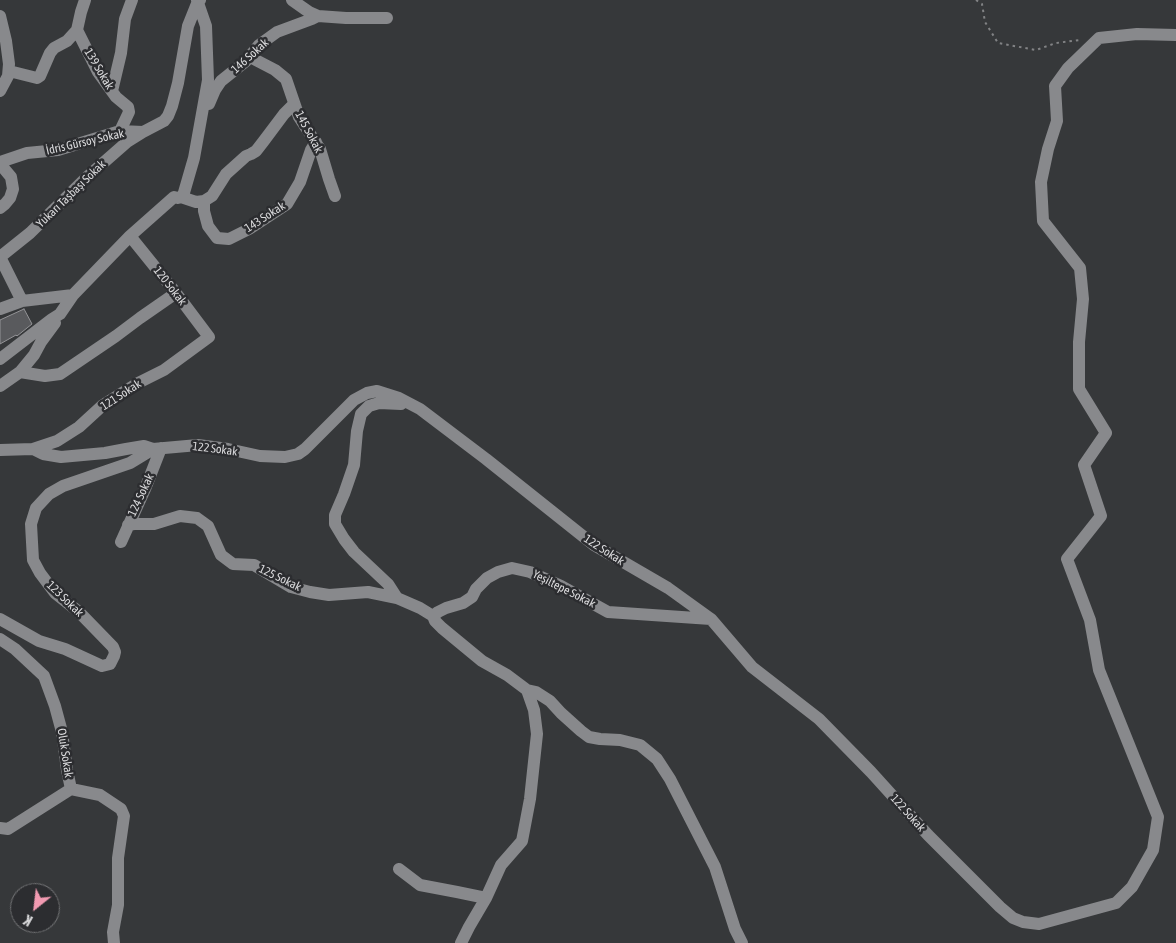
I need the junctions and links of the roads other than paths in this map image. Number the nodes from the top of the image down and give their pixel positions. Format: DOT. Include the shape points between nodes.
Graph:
graph roads {
  1 [pos="85,0"];
  2 [pos="132,0"];
  3 [pos="198,0"];
  4 [pos="292,0"];
  5 [pos="0,16"];
  6 [pos="318,16"];
  7 [pos="387,18"];
  8 [pos="77,30"];
  9 [pos="1176,35"];
  10 [pos="250,57"];
  11 [pos="8,71"];
  12 [pos="0,91"];
  13 [pos="112,91"];
  14 [pos="294,104"];
  15 [pos="200,127"];
  16 [pos="120,131"];
  17 [pos="143,132"];
  18 [pos="316,142"];
  19 [pos="0,163"];
  20 [pos="335,196"];
  21 [pos="182,197"];
  22 [pos="204,201"];
  23 [pos="0,208"];
  24 [pos="130,236"];
  25 [pos="0,257"];
  26 [pos="176,293"];
  27 [pos="73,295"];
  28 [pos="22,301"];
  29 [pos="0,309"];
  30 [pos="60,314"];
  31 [pos="209,337"];
  32 [pos="0,359"];
  33 [pos="20,372"];
  34 [pos="0,386"];
  35 [pos="420,410"];
  36 [pos="157,448"];
  37 [pos="33,449"];
  38 [pos="0,450"];
  39 [pos="128,525"];
  40 [pos="121,542"];
  41 [pos="397,598"];
  42 [pos="433,616"];
  43 [pos="0,619"];
  44 [pos="711,619"];
  45 [pos="0,639"];
  46 [pos="527,690"];
  47 [pos="71,789"];
  48 [pos="0,828"];
  49 [pos="399,869"];
  50 [pos="486,898"];
  51 [pos="114,943"];
  52 [pos="461,943"];
  53 [pos="742,943"];
  1 -- 8 [label="street"];
  2 -- 13 [label="street" via="125,20"];
  3 -- 15 [label="street" via="206,26 208,80"];
  3 -- 17 [label="street" via="188,26 178,83 168,116"];
  4 -- 6 [label="street"];
  5 -- 11 [label="street"];
  6 -- 7 [label="street, 146 Sokak"];
  6 -- 10 [label="street, 146 Sokak" via="277,32 259,45"];
  8 -- 11 [label="street" via="54,48 37,78"];
  8 -- 13 [label="street, 139 Sokak" via="98,72"];
  9 -- 44 [label="street, 122 Sokak" via="1137,34 1100,38 1068,68 1054,86 1057,121 1041,182 1043,221 1080,268 1083,299 1079,389 1106,433 1084,465 1101,516 1067,559 1090,620 1099,670 1158,817 1153,850 1132,887 1116,903 1056,920 1039,924 1013,918 928,835 819,719 752,667"];
  10 -- 14 [label="street, 145 Sokak" via="286,79"];
  10 -- 15 [label="street, 146 Sokak" via="220,81"];
  11 -- 12 [label="street"];
  13 -- 16 [label="street, 139 Sokak" via="128,106 129,112"];
  14 -- 18 [label="street, 145 Sokak"];
  14 -- 22 [label="street" via="256,151 226,174 212,196"];
  15 -- 21 [label="street"];
  16 -- 17 [label="street, İdris Gürsoy Sokak"];
  16 -- 19 [label="street, İdris Gürsoy Sokak" via="58,150 27,153"];
  17 -- 25 [label="street, Yukarı Taşbaşı Sokak" via="127,142"];
  18 -- 20 [label="street, 145 Sokak"];
  18 -- 22 [label="street, 143 Sokak" via="287,204 249,229 229,239 217,238 208,226"];
  19 -- 23 [label="street" via="11,177 14,189"];
  21 -- 22 [label="street"];
  21 -- 24 [label="street" via="174,197"];
  24 -- 26 [label="street, 120 Sokak"];
  24 -- 27 [label="street"];
  25 -- 28 [label="street"];
  26 -- 31 [label="street, 120 Sokak"];
  26 -- 33 [label="street" via="60,374 45,376"];
  27 -- 28 [label="street"];
  27 -- 30 [label="street"];
  28 -- 29 [label="street"];
  30 -- 32 [label="street"];
  30 -- 33 [label="street"];
  31 -- 37 [label="street, 121 Sokak" via="164,370 103,405 57,441"];
  33 -- 34 [label="street"];
  35 -- 36 [label="street, 122 Sokak" via="399,398 377,392 367,393 354,400 305,449 285,457 198,445"];
  35 -- 41 [label="street, 125 Sokak" via="379,403 369,406 361,414 354,465 335,515 335,524 344,539 388,584"];
  35 -- 44 [label="street, 122 Sokak" via="594,545 668,588"];
  36 -- 37 [label="street, 122 Sokak" via="144,446 61,458"];
  36 -- 39 [label="street, 124 Sokak" via="145,489"];
  36 -- 43 [label="street, 123 Sokak" via="130,463 49,494 36,508 31,524 33,560 40,573 55,593 113,647 115,652 110,664 102,666 39,641"];
  37 -- 38 [label="street, 122 Sokak"];
  39 -- 40 [label="street, 124 Sokak"];
  39 -- 41 [label="street, 125 Sokak" via="154,524 180,516 196,518 208,526 221,555 233,564 254,565 292,587 310,592 330,595 368,592"];
  41 -- 42 [label="street, 125 Sokak"];
  42 -- 44 [label="street, Yeşiltepe Sokak" via="463,603 487,578 512,568 561,586 608,612"];
  42 -- 46 [label="street" via="442,628 482,661"];
  45 -- 47 [label="street, Oluk Sokak" via="44,676 62,732"];
  46 -- 50 [label="street" via="537,734 522,841 501,865"];
  46 -- 53 [label="street" via="550,701 589,737 640,745 657,759 715,867"];
  47 -- 48 [label="street" via="8,830"];
  47 -- 51 [label="street, Oluk Sokak" via="100,794 121,809 124,816 118,858"];
  49 -- 50 [label="street" via="420,885"];
  50 -- 52 [label="street"];
}
